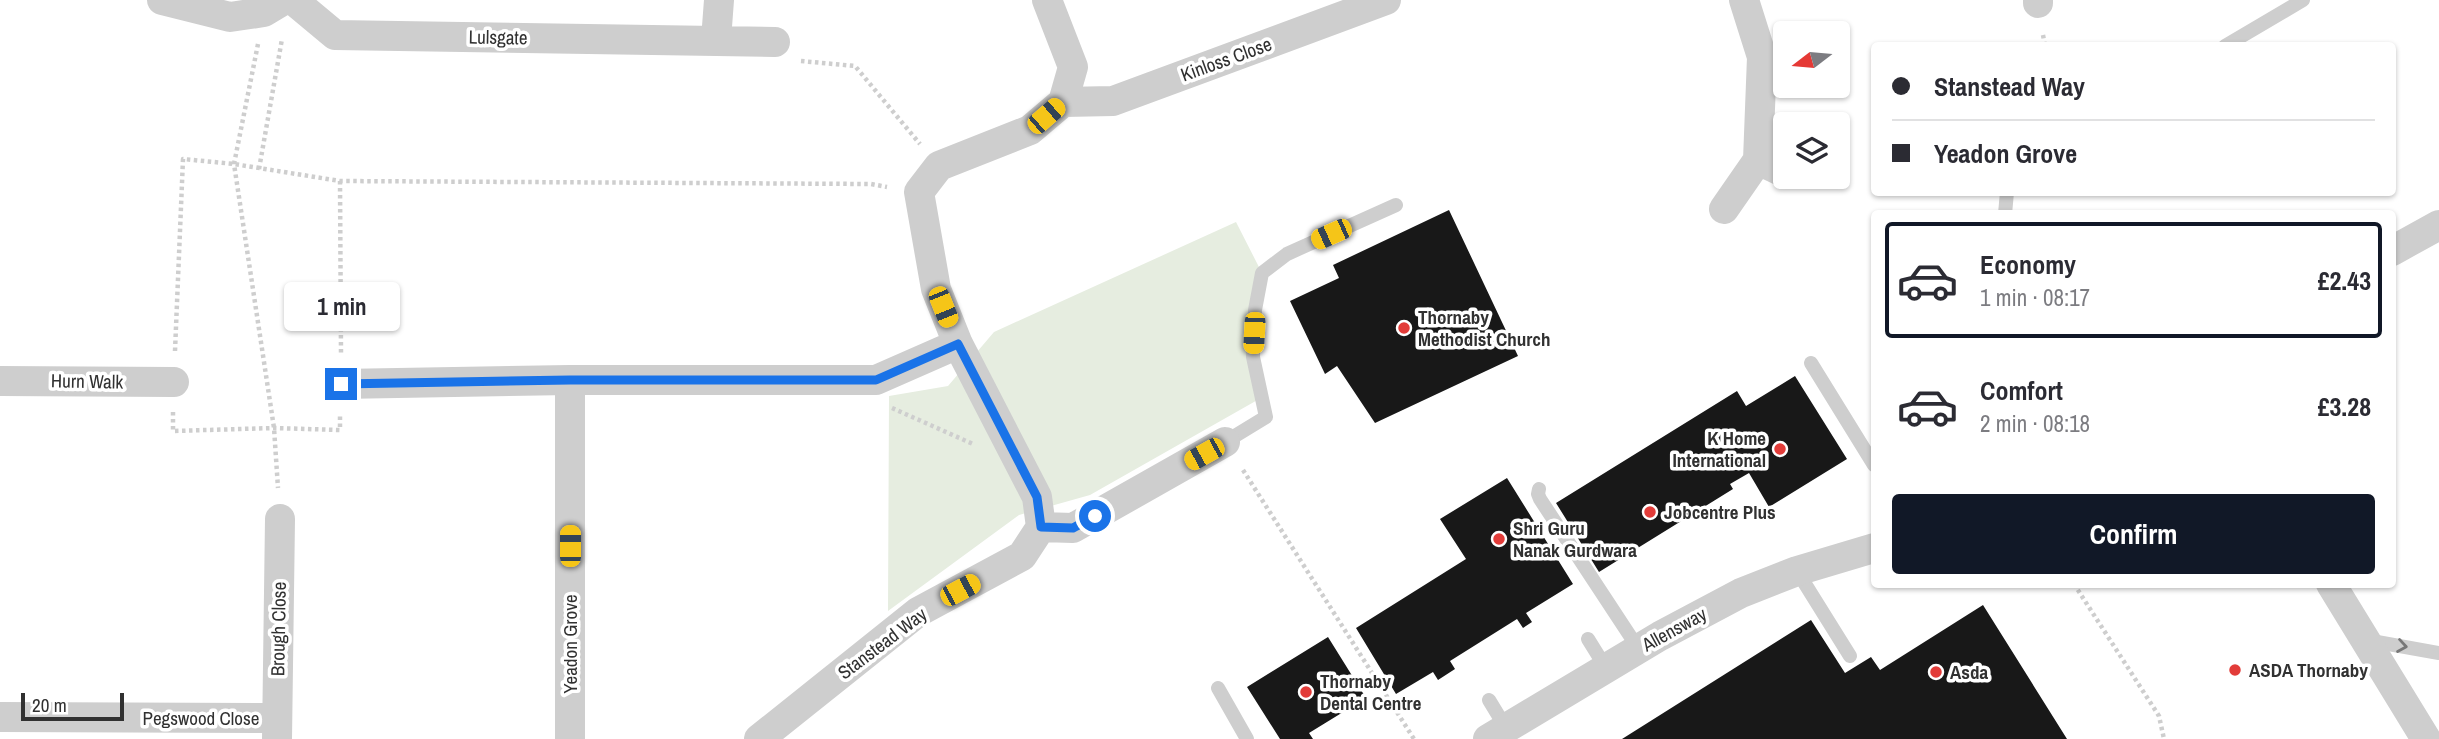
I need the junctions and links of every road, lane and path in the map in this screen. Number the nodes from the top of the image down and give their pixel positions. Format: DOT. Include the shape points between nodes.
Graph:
graph roads {
  1 [pos="162,0"];
  2 [pos="719,0"];
  3 [pos="1047,0"];
  4 [pos="1386,0"];
  5 [pos="1744,0"];
  6 [pos="2303,0"];
  7 [pos="281,10"];
  8 [pos="716,40"];
  9 [pos="775,42"];
  10 [pos="2232,42"];
  11 [pos="1063,102"];
  12 [pos="1758,160"];
  13 [pos="234,164"];
  14 [pos="939,166"];
  15 [pos="1773,167"];
  16 [pos="259,169"];
  17 [pos="341,181"];
  18 [pos="919,192"];
  19 [pos="1396,205"];
  20 [pos="1724,209"];
  21 [pos="2439,225"];
  22 [pos="2396,249"];
  23 [pos="958,344"];
  24 [pos="1811,363"];
  25 [pos="570,380"];
  26 [pos="876,380"];
  27 [pos="0,381"];
  28 [pos="174,382"];
  29 [pos="341,384"];
  30 [pos="274,428"];
  31 [pos="1225,442"];
  32 [pos="975,444"];
  33 [pos="1871,460"];
  34 [pos="1539,489"];
  35 [pos="280,519"];
  36 [pos="1041,527"];
  37 [pos="1871,549"];
  38 [pos="1797,571"];
  39 [pos="2077,588"];
  40 [pos="2333,588"];
  41 [pos="1588,639"];
  42 [pos="2365,640"];
  43 [pos="1638,649"];
  44 [pos="2439,653"];
  45 [pos="1850,656"];
  46 [pos="1606,668"];
  47 [pos="1218,688"];
  48 [pos="1489,701"];
  49 [pos="0,717"];
  50 [pos="277,729"];
  51 [pos="1497,734"];
  52 [pos="570,739"];
  53 [pos="759,739"];
  54 [pos="1247,739"];
  55 [pos="1414,739"];
  56 [pos="2164,739"];
  57 [pos="2426,739"];
  1 -- 7 [label="street" via="230,18"];
  2 -- 8 [label="street"];
  3 -- 11 [label="street" via="1073,67"];
  4 -- 11 [label="street, Kinloss Close" via="1113,101"];
  5 -- 12 [label="street" via="1762,57"];
  6 -- 10 [label="lane"];
  7 -- 8 [label="street, Lulsgate" via="335,35"];
  7 -- 13 [label="path"];
  7 -- 16 [label="path"];
  8 -- 9 [label="street, Lulsgate"];
  9 -- 14 [label="path" via="776,59 855,65"];
  11 -- 14 [label="street" via="1030,130"];
  12 -- 15 [label="street"];
  12 -- 20 [label="street"];
  13 -- 16 [label="path"];
  13 -- 28 [label="path" via="183,159"];
  13 -- 30 [label="path"];
  14 -- 18 [label="street"];
  16 -- 17 [label="path"];
  17 -- 18 [label="path" via="871,184"];
  17 -- 29 [label="path"];
  18 -- 23 [label="street" via="936,289"];
  19 -- 31 [label="lane" via="1287,254 1262,273 1253,357 1266,417"];
  21 -- 22 [label="street"];
  23 -- 26 [label="street"];
  23 -- 36 [label="street" via="1037,497"];
  24 -- 33 [label="lane"];
  25 -- 26 [label="street"];
  25 -- 29 [label="street"];
  25 -- 52 [label="street, Yeadon Grove"];
  26 -- 32 [label="path" via="878,402"];
  27 -- 28 [label="street, Hurn Walk"];
  28 -- 30 [label="path" via="173,430"];
  29 -- 30 [label="path" via="340,430"];
  30 -- 35 [label="path"];
  31 -- 36 [label="street" via="1073,528"];
  31 -- 55 [label="path"];
  34 -- 43 [label="lane" via="1540,499"];
  35 -- 50 [label="street, Brough Close"];
  36 -- 53 [label="street, Stanstead Way" via="1023,556 918,612"];
  37 -- 38 [label="street, Allensway"];
  38 -- 43 [label="street, Allensway" via="1741,593"];
  38 -- 45 [label="lane"];
  39 -- 56 [label="path" via="2159,716"];
  40 -- 42 [label="street"];
  41 -- 46 [label="lane"];
  42 -- 44 [label="lane, one-way"];
  42 -- 57 [label="street"];
  43 -- 46 [label="street, Allensway"];
  46 -- 51 [label="street, Allensway"];
  47 -- 54 [label="lane"];
  48 -- 51 [label="lane"];
  49 -- 50 [label="street, Pegswood Close"];
}
